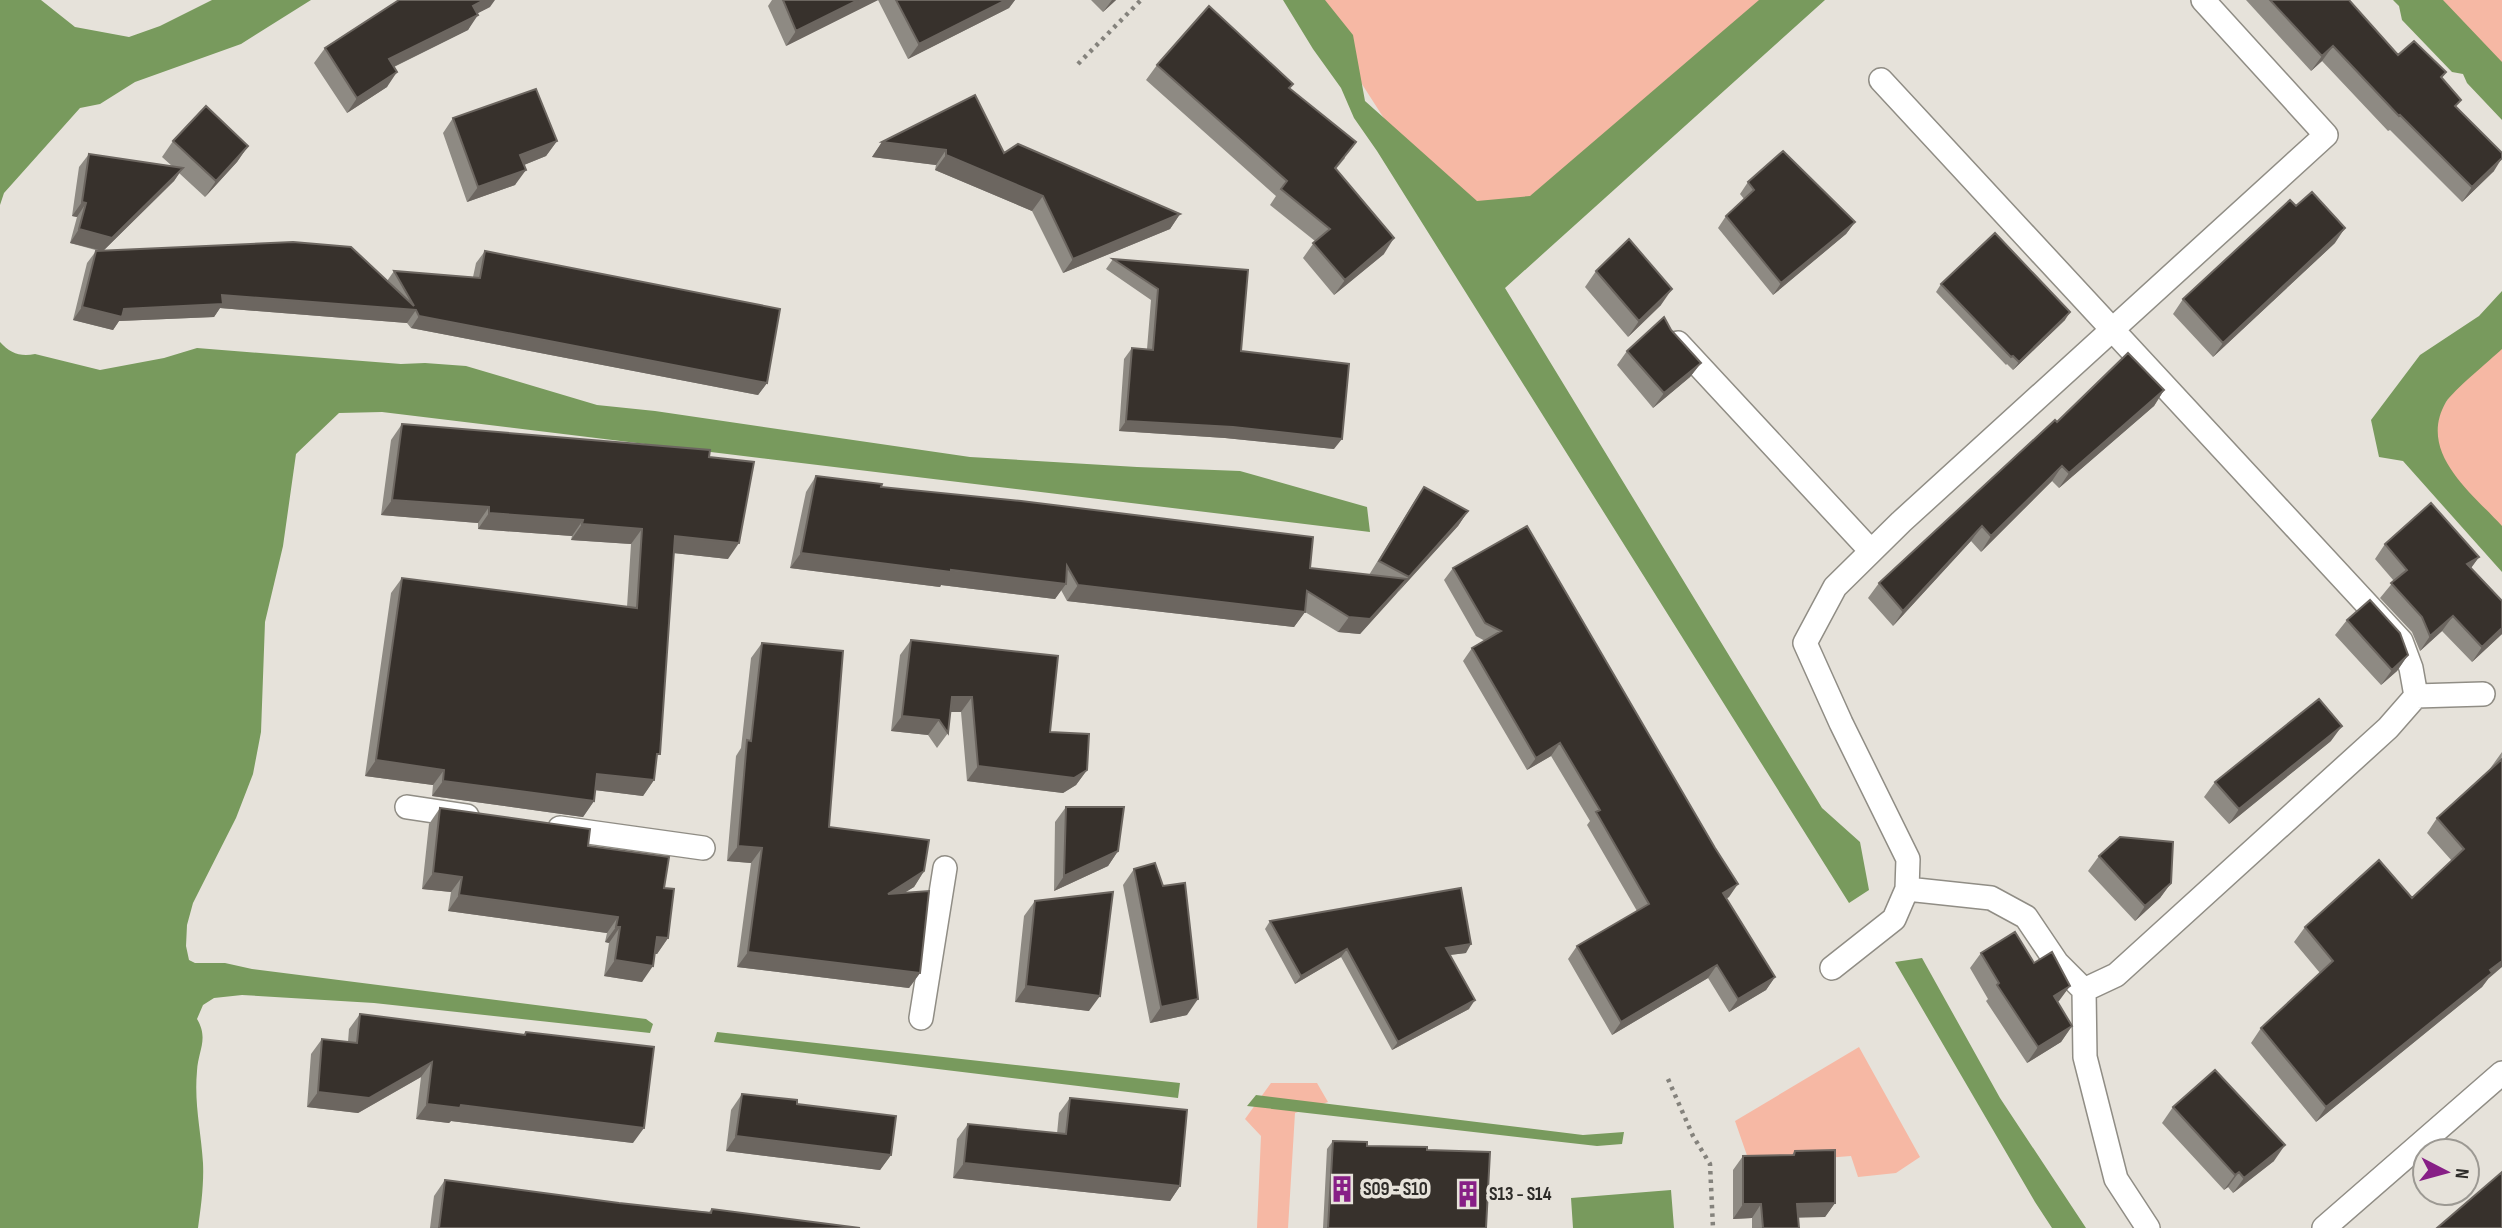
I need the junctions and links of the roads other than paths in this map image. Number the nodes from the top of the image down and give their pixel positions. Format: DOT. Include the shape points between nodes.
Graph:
graph roads {
  1 [pos="2203,0"];
  2 [pos="1881,80"];
  3 [pos="2111,331"];
  4 [pos="1671,335"];
  5 [pos="1871,551"];
  6 [pos="2483,694"];
  7 [pos="2416,696"];
  8 [pos="407,807"];
  9 [pos="488,818"];
  10 [pos="542,826"];
  11 [pos="703,848"];
  12 [pos="944,868"];
  13 [pos="1907,889"];
  14 [pos="1832,968"];
  15 [pos="2084,989"];
  16 [pos="921,1018"];
  17 [pos="2502,1073"];
  18 [pos="2148,1228"];
  19 [pos="2324,1228"];
  1 -- 3 [label="lane" via="2326,135"];
  2 -- 3 [label="lane"];
  3 -- 5 [label="lane"];
  3 -- 7 [label="lane" via="2401,641"];
  4 -- 5 [label="lane"];
  5 -- 13 [label="lane" via="1835,587 1805,643 1908,859"];
  6 -- 7 [label="lane"];
  7 -- 15 [label="lane" via="2388,728 2116,975"];
  8 -- 9 [label="lane"];
  10 -- 11 [label="lane"];
  12 -- 16 [label="lane"];
  13 -- 14 [label="lane" via="1894,919"];
  13 -- 15 [label="lane" via="1991,898 2026,917 2057,963"];
  15 -- 18 [label="lane" via="2085,1057 2116,1179"];
  17 -- 19 [label="lane"];
}
